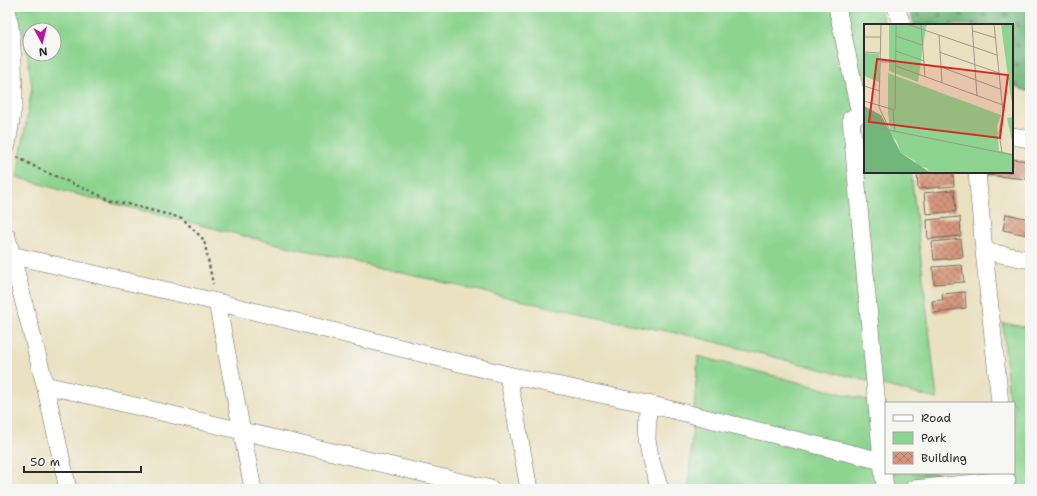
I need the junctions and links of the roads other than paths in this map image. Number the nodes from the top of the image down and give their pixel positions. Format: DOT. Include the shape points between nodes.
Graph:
graph roads {
  1 [pos="837,7"];
  2 [pos="896,7"];
  3 [pos="7,9"];
  4 [pos="902,24"];
  5 [pos="862,113"];
  6 [pos="1013,136"];
  7 [pos="1030,140"];
  8 [pos="10,150"];
  9 [pos="977,173"];
  10 [pos="7,237"];
  11 [pos="984,251"];
  12 [pos="11,255"];
  13 [pos="1030,260"];
  14 [pos="217,302"];
  15 [pos="508,375"];
  16 [pos="45,385"];
  17 [pos="1000,402"];
  18 [pos="648,404"];
  19 [pos="242,431"];
  20 [pos="882,461"];
  21 [pos="1007,481"];
  22 [pos="68,489"];
  23 [pos="253,489"];
  24 [pos="491,489"];
  25 [pos="529,489"];
  26 [pos="660,489"];
  27 [pos="885,489"];
  28 [pos="913,489"];
  1 -- 5 [label="street"];
  2 -- 4 [label="street"];
  3 -- 8 [label="street" via="11,33 14,101"];
  5 -- 20 [label="street" via="851,119"];
  6 -- 7 [label="street"];
  9 -- 11 [label="street"];
  10 -- 12 [label="street"];
  11 -- 13 [label="street"];
  11 -- 17 [label="street"];
  12 -- 14 [label="street"];
  12 -- 16 [label="street"];
  14 -- 15 [label="street"];
  14 -- 19 [label="street"];
  15 -- 18 [label="street"];
  15 -- 25 [label="street"];
  16 -- 19 [label="street"];
  16 -- 22 [label="street"];
  18 -- 20 [label="street"];
  18 -- 26 [label="street" via="647,440"];
  19 -- 23 [label="street"];
  19 -- 24 [label="street"];
  20 -- 27 [label="street"];
  21 -- 28 [label="street"];
}
